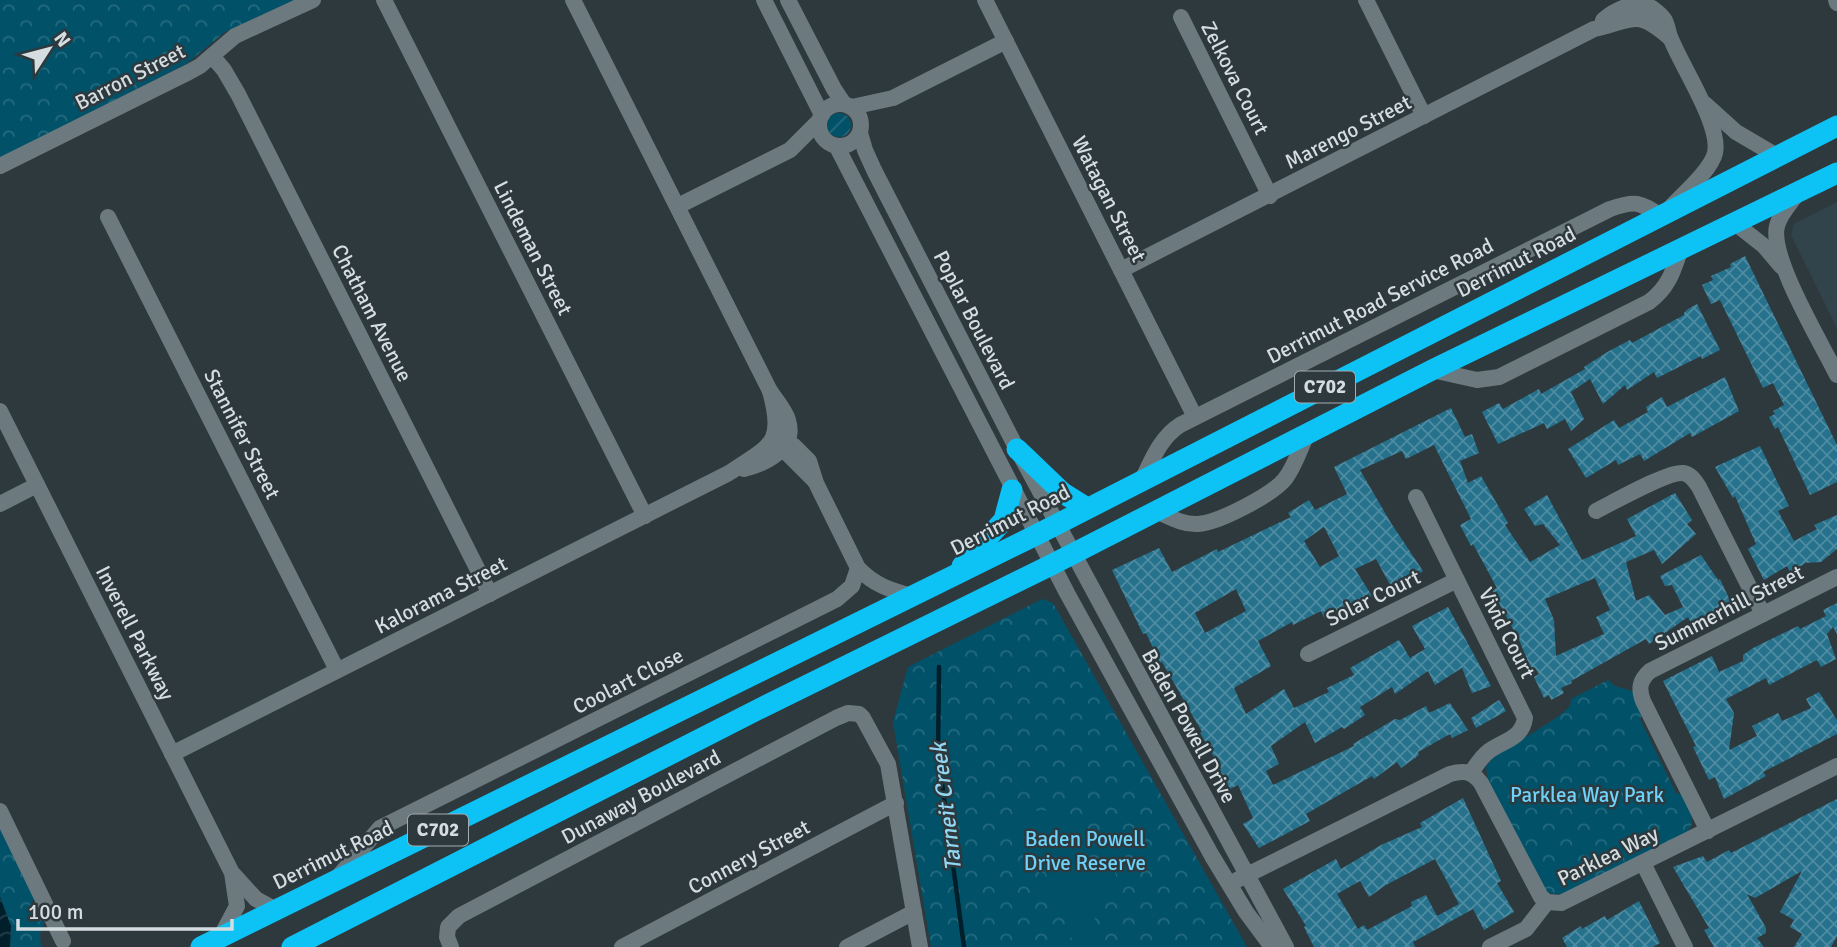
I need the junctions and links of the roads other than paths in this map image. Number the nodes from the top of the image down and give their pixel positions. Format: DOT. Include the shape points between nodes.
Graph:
graph roads {
  1 [pos="313,0"];
  2 [pos="384,0"];
  3 [pos="573,0"];
  4 [pos="764,0"];
  5 [pos="788,0"];
  6 [pos="985,0"];
  7 [pos="1366,0"];
  8 [pos="1639,8"];
  9 [pos="1181,17"];
  10 [pos="1006,41"];
  11 [pos="212,56"];
  12 [pos="893,98"];
  13 [pos="1703,102"];
  14 [pos="848,106"];
  15 [pos="1424,116"];
  16 [pos="820,118"];
  17 [pos="1837,126"];
  18 [pos="861,130"];
  19 [pos="833,145"];
  20 [pos="790,150"];
  21 [pos="1777,156"];
  22 [pos="0,166"];
  23 [pos="1837,173"];
  24 [pos="1798,193"];
  25 [pos="1270,196"];
  26 [pos="678,206"];
  27 [pos="1664,214"];
  28 [pos="108,217"];
  29 [pos="1736,224"];
  30 [pos="1680,251"];
  31 [pos="1121,270"];
  32 [pos="1785,271"];
  33 [pos="1432,370"];
  34 [pos="1837,375"];
  35 [pos="0,411"];
  36 [pos="1195,417"];
  37 [pos="1307,434"];
  38 [pos="780,444"];
  39 [pos="1017,449"];
  40 [pos="1142,480"];
  41 [pos="37,485"];
  42 [pos="1012,490"];
  43 [pos="1416,497"];
  44 [pos="0,504"];
  45 [pos="1087,508"];
  46 [pos="1156,511"];
  47 [pos="1597,511"];
  48 [pos="645,516"];
  49 [pos="1056,524"];
  50 [pos="1036,536"];
  51 [pos="1072,554"];
  52 [pos="1051,565"];
  53 [pos="858,568"];
  54 [pos="954,576"];
  55 [pos="1837,578"];
  56 [pos="1457,580"];
  57 [pos="490,594"];
  58 [pos="912,596"];
  59 [pos="1763,614"];
  60 [pos="1308,654"];
  61 [pos="337,670"];
  62 [pos="172,754"];
  63 [pos="1837,766"];
  64 [pos="1471,773"];
  65 [pos="896,803"];
  66 [pos="0,811"];
  67 [pos="1708,831"];
  68 [pos="1643,863"];
  69 [pos="232,873"];
  70 [pos="1247,875"];
  71 [pos="335,881"];
  72 [pos="1229,884"];
  73 [pos="1547,902"];
  74 [pos="276,910"];
  75 [pos="914,912"];
  76 [pos="63,941"];
  77 [pos="211,942"];
  78 [pos="292,947"];
  79 [pos="451,947"];
  80 [pos="622,947"];
  81 [pos="847,947"];
  82 [pos="920,947"];
  83 [pos="1272,947"];
  84 [pos="1286,947"];
  85 [pos="1490,947"];
  86 [pos="1685,947"];
  1 -- 11 [label="street, Barron Street" via="235,37"];
  2 -- 48 [label="street, Lindeman Street"];
  3 -- 26 [label="street"];
  4 -- 16 [label="street"];
  5 -- 14 [label="street"];
  6 -- 10 [label="street, Watagan Street"];
  7 -- 15 [label="street"];
  8 -- 13 [label="street, Marengo Street" via="1670,38"];
  8 -- 15 [label="street, Marengo Street"];
  9 -- 25 [label="street, Zelkova Court"];
  10 -- 12 [label="street"];
  10 -- 31 [label="street, Watagan Street"];
  11 -- 22 [label="street, Barron Street" via="189,72"];
  11 -- 57 [label="street, Chatham Avenue" via="238,94"];
  12 -- 14 [label="street"];
  12 -- 18 [label="street"];
  13 -- 21 [label="street, Marengo Street" via="1736,132"];
  13 -- 27 [label="street, Marengo Street" via="1716,142 1714,159"];
  14 -- 16 [label="street" via="831,106"];
  14 -- 18 [label="street" via="859,116"];
  15 -- 25 [label="street, Marengo Street"];
  16 -- 19 [label="street" via="821,134"];
  16 -- 20 [label="street"];
  17 -- 21 [label="highway, Derrimut Road / C702"];
  18 -- 19 [label="street" via="851,144"];
  18 -- 39 [label="street, Poplar Boulevard" via="874,170"];
  19 -- 20 [label="street"];
  19 -- 42 [label="street, Poplar Boulevard"];
  20 -- 26 [label="street"];
  21 -- 27 [label="highway, Derrimut Road / C702"];
  23 -- 24 [label="highway, C702"];
  24 -- 29 [label="highway, C702"];
  24 -- 32 [label="street" via="1776,228"];
  25 -- 31 [label="street, Marengo Street"];
  26 -- 38 [label="street" via="770,391"];
  27 -- 36 [label="street, Derrimut Road Service Road" via="1632,202 1610,209"];
  27 -- 40 [label="highway, Derrimut Road / C702"];
  28 -- 61 [label="street, Stannifer Street"];
  29 -- 30 [label="highway, C702"];
  29 -- 32 [label="street" via="1764,246"];
  30 -- 33 [label="highway, C702"];
  30 -- 33 [label="street" via="1670,281 1658,296 1499,377 1477,380"];
  31 -- 36 [label="street, Watagan Street"];
  32 -- 34 [label="street"];
  33 -- 37 [label="highway, C702"];
  35 -- 41 [label="street, Inverell Parkway"];
  36 -- 40 [label="street, Derrimut Road Service Road" via="1166,436"];
  37 -- 46 [label="highway, C702"];
  37 -- 46 [label="street" via="1278,486 1225,515 1191,524"];
  38 -- 48 [label="street, Kalorama Street"];
  38 -- 53 [label="street" via="816,483"];
  39 -- 45 [label="highway" via="1063,493"];
  39 -- 49 [label="street, Poplar Boulevard"];
  40 -- 45 [label="highway, Derrimut Road / C702"];
  41 -- 44 [label="street"];
  41 -- 62 [label="street, Inverell Parkway"];
  42 -- 50 [label="street, Poplar Boulevard"];
  42 -- 54 [label="highway" via="1004,520"];
  43 -- 56 [label="street, Vivid Court"];
  45 -- 49 [label="highway, Derrimut Road / C702"];
  46 -- 51 [label="highway, C702"];
  47 -- 59 [label="street" via="1669,475 1690,475"];
  48 -- 57 [label="street, Kalorama Street"];
  49 -- 50 [label="highway, Derrimut Road / C702"];
  49 -- 51 [label="street, Baden Powell Drive"];
  50 -- 52 [label="street, Baden Powell Drive"];
  50 -- 54 [label="highway, Derrimut Road / C702"];
  51 -- 52 [label="highway, C702"];
  51 -- 70 [label="street, Baden Powell Drive"];
  52 -- 72 [label="street, Baden Powell Drive"];
  52 -- 78 [label="highway, C702" via="757,709"];
  53 -- 58 [label="street" via="880,587"];
  53 -- 71 [label="street, Coolart Close" via="852,586 837,598 380,828"];
  54 -- 58 [label="highway, Derrimut Road / C702"];
  55 -- 59 [label="street, Summerhill Street"];
  56 -- 60 [label="street, Solar Court"];
  56 -- 64 [label="street, Vivid Court" via="1525,718 1519,733 1481,758"];
  57 -- 61 [label="street, Kalorama Street"];
  58 -- 71 [label="highway, Derrimut Road / C702"];
  59 -- 67 [label="street, Summerhill Street" via="1650,671 1640,685 1643,701"];
  61 -- 62 [label="street, Kalorama Street"];
  62 -- 69 [label="street, Inverell Parkway"];
  63 -- 67 [label="street, Parklea Way"];
  64 -- 70 [label="street" via="1450,774"];
  64 -- 73 [label="street, Parklea Way" via="1481,783 1533,885"];
  65 -- 75 [label="street"];
  65 -- 79 [label="street, Dunaway Boulevard" via="886,757 866,721 859,714 848,713 459,916 448,927"];
  65 -- 80 [label="street, Connery Street"];
  66 -- 76 [label="street"];
  67 -- 68 [label="street, Parklea Way"];
  68 -- 73 [label="street, Parklea Way" via="1571,899"];
  68 -- 86 [label="street"];
  69 -- 74 [label="street, Inverell Parkway" via="256,899"];
  69 -- 77 [label="street, Inverell Parkway" via="237,906"];
  70 -- 72 [label="street"];
  70 -- 84 [label="street, Baden Powell Drive"];
  71 -- 74 [label="highway, Derrimut Road / C702"];
  72 -- 83 [label="street, Baden Powell Drive"];
  73 -- 85 [label="street" via="1527,929"];
  74 -- 77 [label="highway, Derrimut Road / C702"];
  75 -- 81 [label="street"];
  75 -- 82 [label="street"];
}
